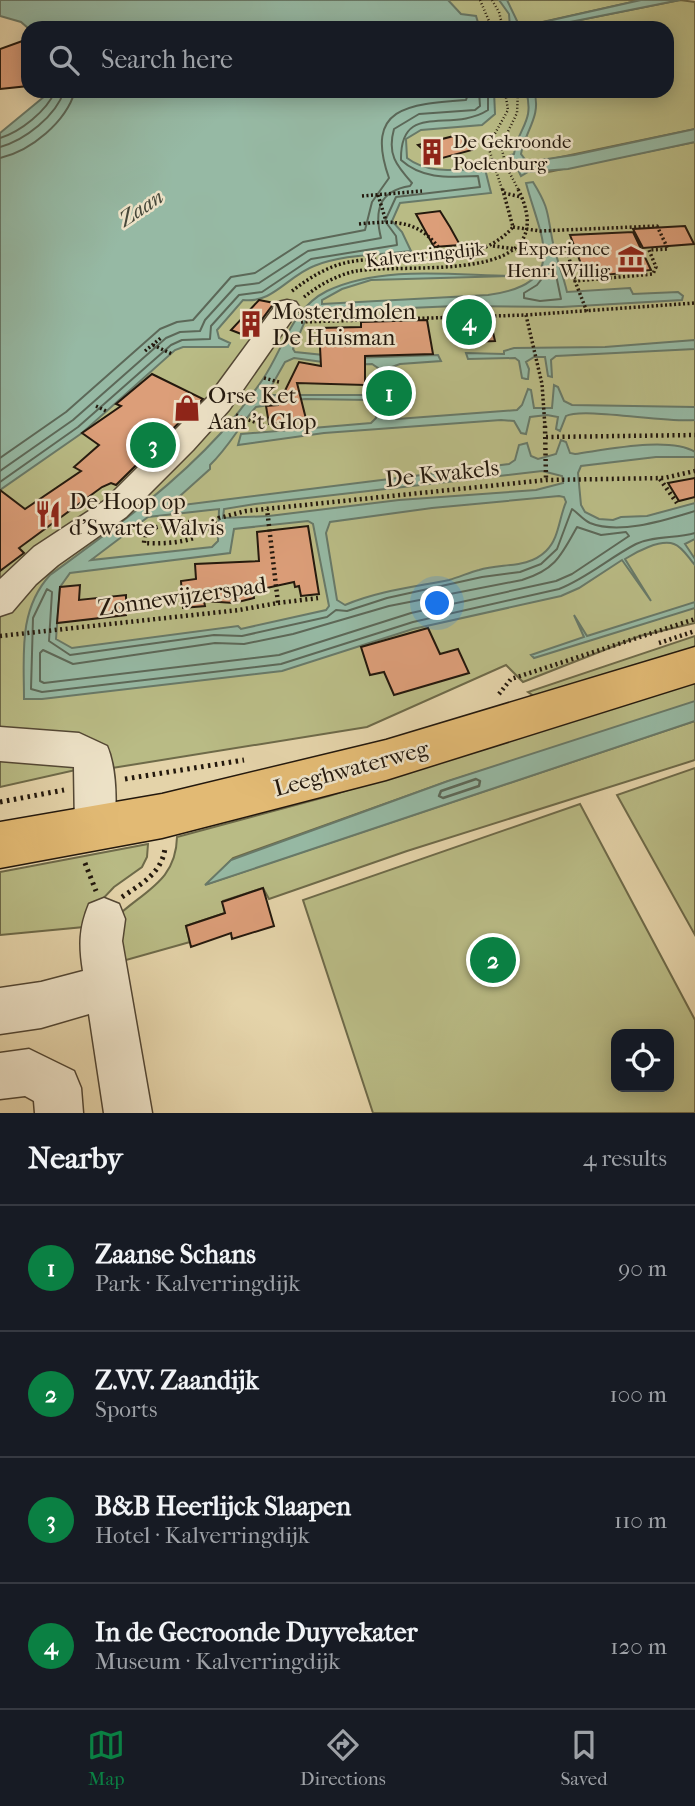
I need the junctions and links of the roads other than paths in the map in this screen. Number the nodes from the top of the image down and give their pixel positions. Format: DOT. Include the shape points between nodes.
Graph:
graph roads {
  1 [pos="300,315"];
  2 [pos="0,602"];
  3 [pos="695,665"];
  4 [pos="0,744"];
  5 [pos="95,806"];
  6 [pos="0,845"];
  7 [pos="105,917"];
  8 [pos="106,987"];
  9 [pos="0,1011"];
  10 [pos="0,1076"];
  11 [pos="59,1113"];
  12 [pos="128,1113"];
  1 -- 2 [label="street" via="115,509 46,556"];
  3 -- 5 [label="main road, Leeghwaterweg" via="386,760 162,816"];
  4 -- 5 [label="street" via="79,750 93,758"];
  5 -- 6 [label="main road, Leeghwaterweg"];
  7 -- 8 [label="street" via="100,942"];
  8 -- 9 [label="street"];
  8 -- 12 [label="street"];
  10 -- 11 [label="street" via="29,1072 57,1088"];
}
